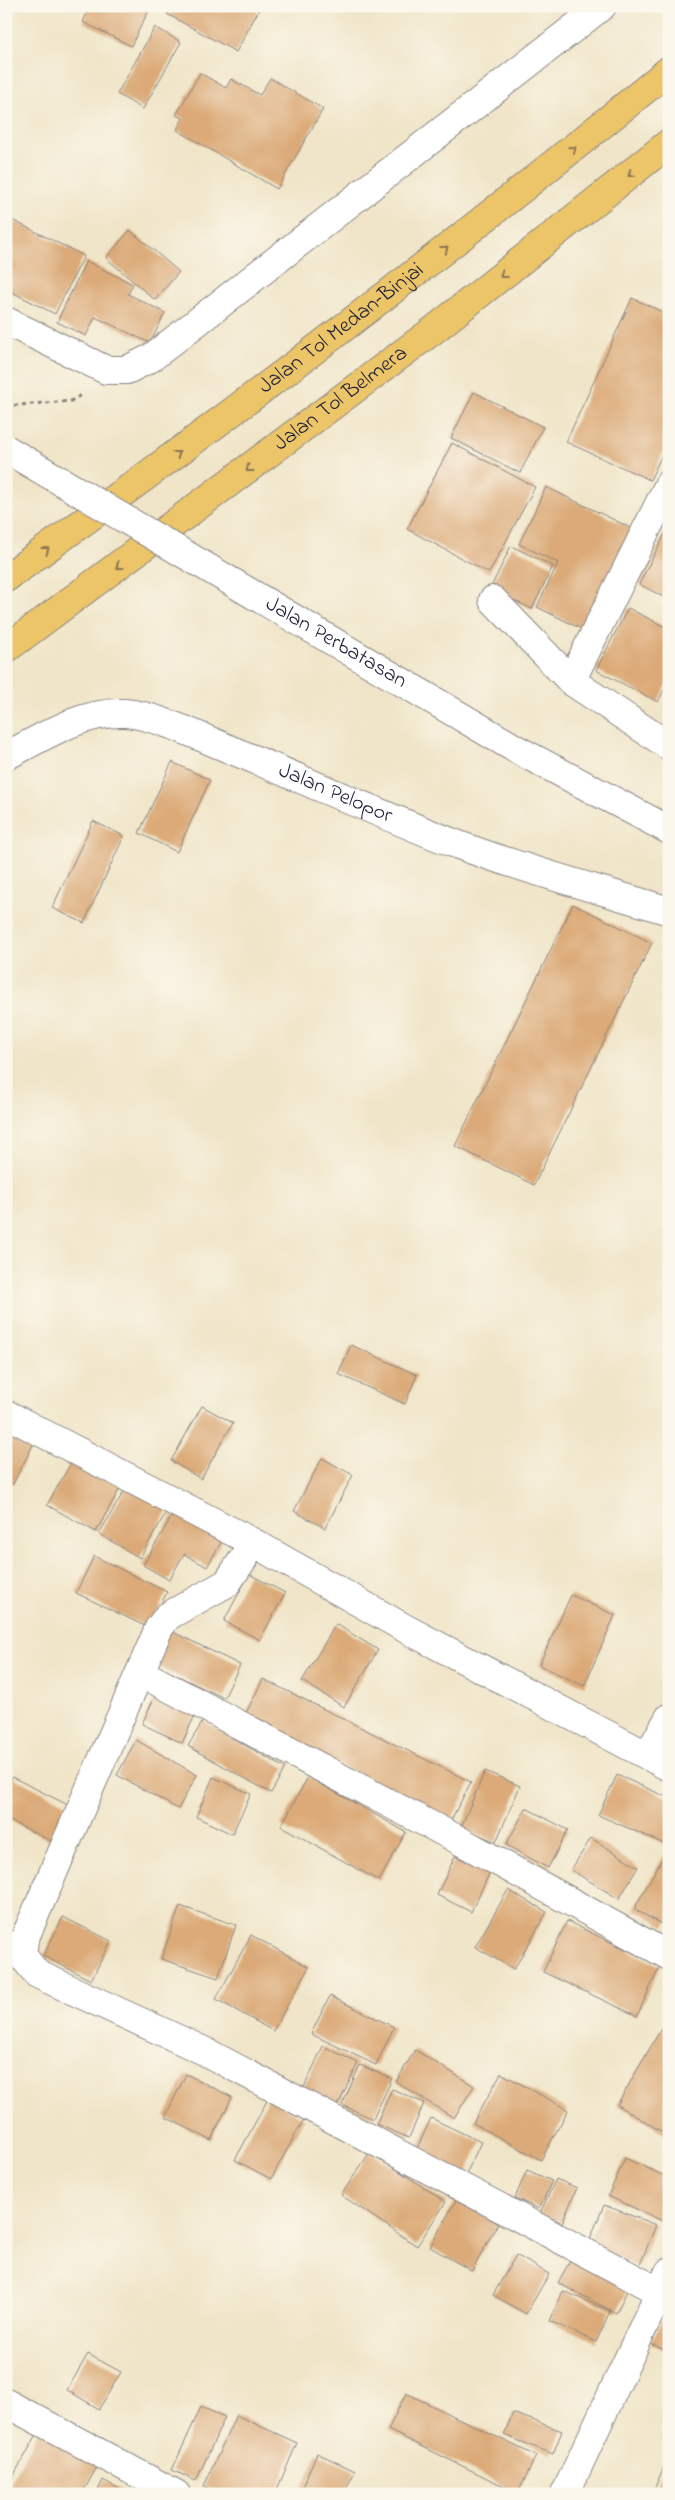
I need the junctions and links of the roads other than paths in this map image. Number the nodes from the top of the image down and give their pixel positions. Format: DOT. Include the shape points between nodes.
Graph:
graph roads {
  1 [pos="602,6"];
  2 [pos="669,70"];
  3 [pos="669,143"];
  4 [pos="6,322"];
  5 [pos="6,449"];
  6 [pos="669,484"];
  7 [pos="6,578"];
  8 [pos="493,600"];
  9 [pos="6,649"];
  10 [pos="571,681"];
  11 [pos="669,746"];
  12 [pos="6,756"];
  13 [pos="669,830"];
  14 [pos="669,911"];
  15 [pos="6,1414"];
  16 [pos="254,1543"];
  17 [pos="141,1673"];
  18 [pos="669,1718"];
  19 [pos="658,1761"];
  20 [pos="669,1956"];
  21 [pos="665,2283"];
  22 [pos="6,2403"];
  23 [pos="176,2494"];
  24 [pos="565,2494"];
  1 -- 4 [label="street" via="151,358 127,370 106,370"];
  7 -- 2 [label="highway, Jalan Tol Medan–Binjai, one-way" via="365,311"];
  3 -- 9 [label="highway, Jalan Tol Belmera, one-way" via="435,329"];
  5 -- 13 [label="street, Jalan Perbatasan, bridge" via="516,749"];
  6 -- 10 [label="street"];
  8 -- 10 [label="street"];
  10 -- 11 [label="street"];
  12 -- 14 [label="street, Jalan Pelopor" via="73,722 92,716 126,713 141,716 192,733 456,844"];
  15 -- 16 [label="street"];
  16 -- 17 [label="street" via="227,1583 168,1616"];
  16 -- 19 [label="street" via="408,1630"];
  17 -- 20 [label="street" via="455,1838"];
  17 -- 21 [label="street" via="24,1940 22,1955 26,1963 37,1974 60,1987 204,2051"];
  18 -- 19 [label="street"];
  21 -- 24 [label="street"];
  22 -- 23 [label="street"];
}
